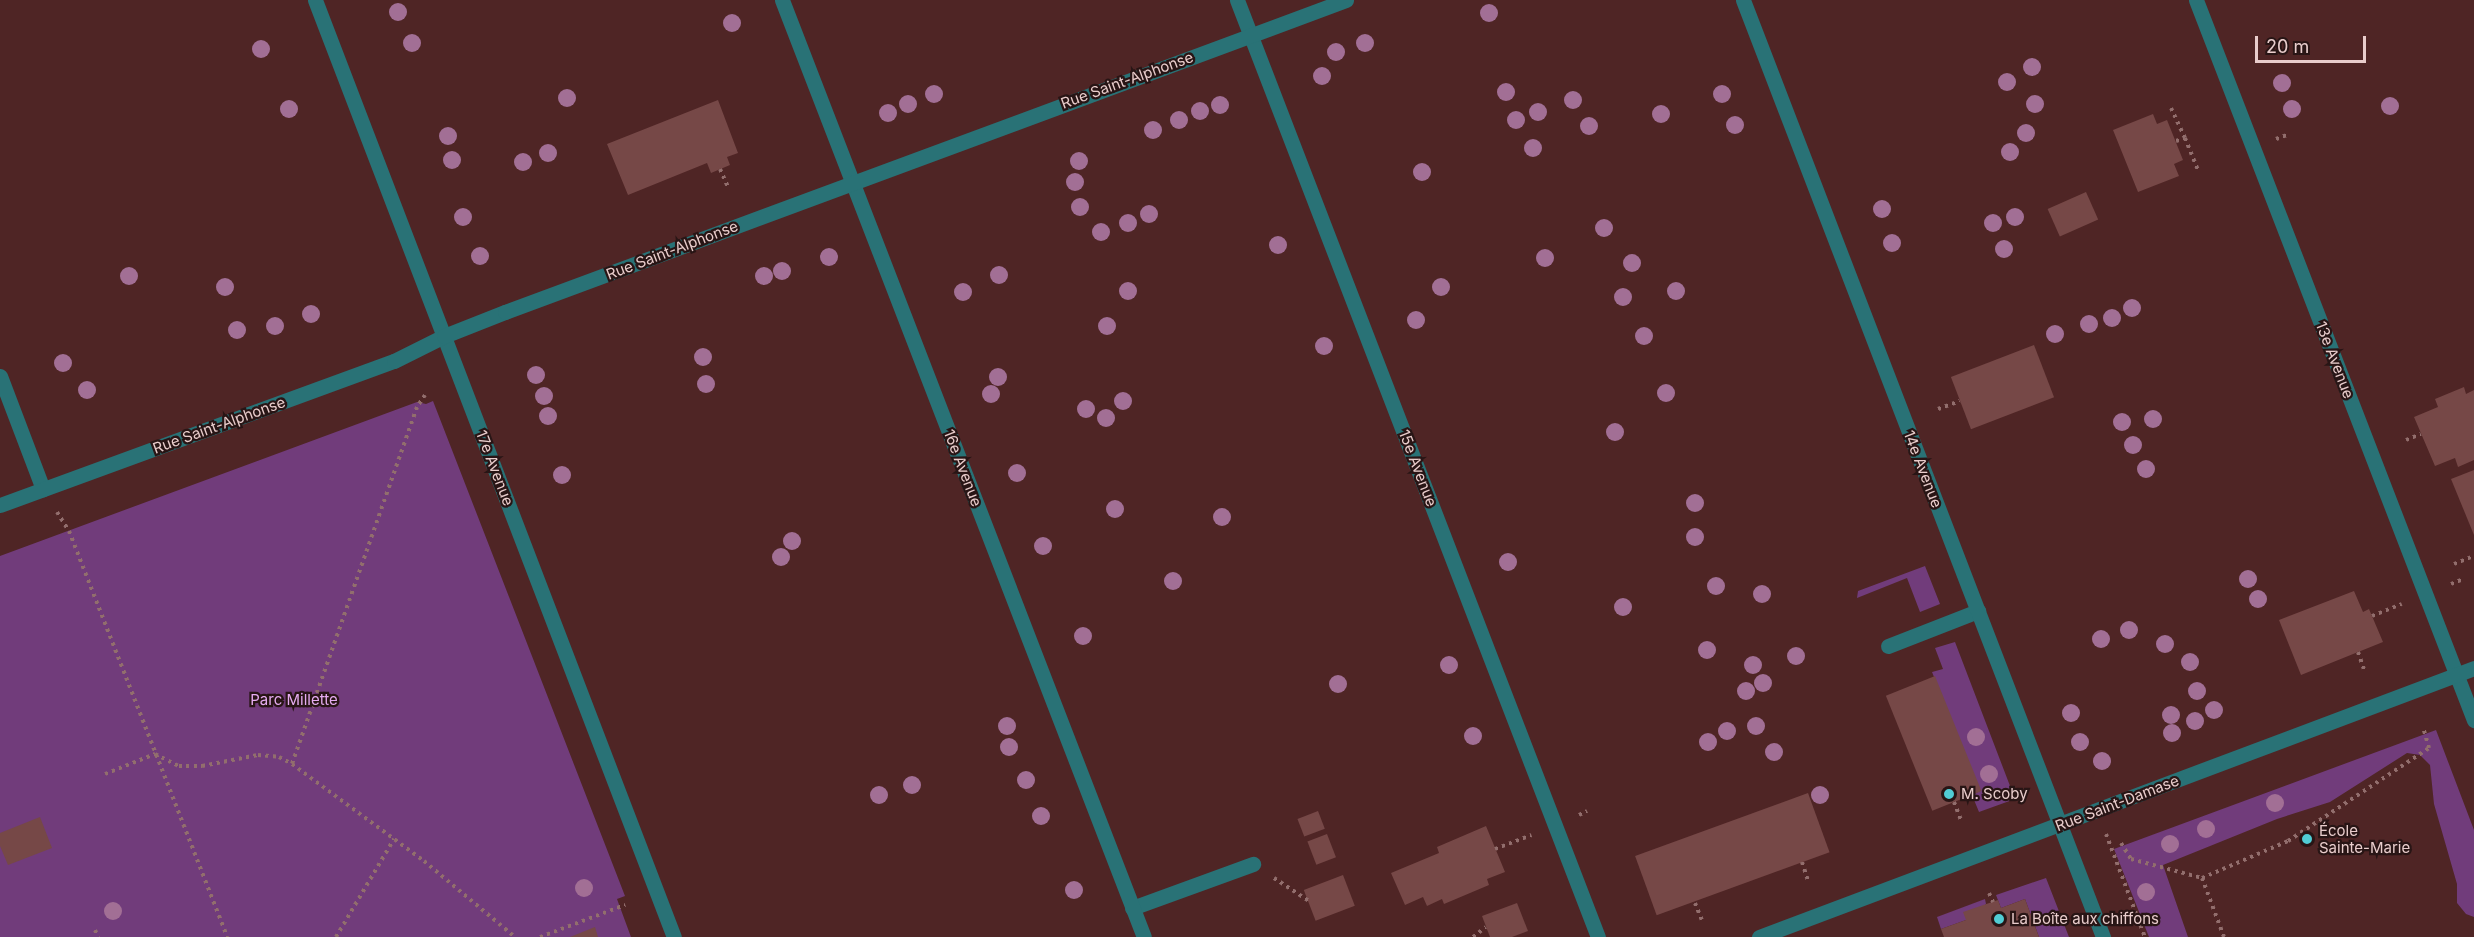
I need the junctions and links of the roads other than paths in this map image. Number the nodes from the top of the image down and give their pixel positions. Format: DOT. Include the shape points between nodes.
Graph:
graph roads {
  1 [pos="315,0"];
  2 [pos="782,0"];
  3 [pos="1237,0"];
  4 [pos="1346,0"];
  5 [pos="1743,0"];
  6 [pos="2196,0"];
  7 [pos="1251,35"];
  8 [pos="852,182"];
  9 [pos="444,336"];
  10 [pos="0,376"];
  11 [pos="43,489"];
  12 [pos="0,506"];
  13 [pos="1978,611"];
  14 [pos="1888,646"];
  15 [pos="2474,668"];
  16 [pos="2457,675"];
  17 [pos="2474,720"];
  18 [pos="2061,825"];
  19 [pos="1253,864"];
  20 [pos="1132,908"];
  21 [pos="674,937"];
  22 [pos="1144,937"];
  23 [pos="1598,937"];
  24 [pos="1759,937"];
  25 [pos="2103,937"];
  1 -- 9 [label="street, 17e Avenue"];
  2 -- 8 [label="street, 16e Avenue"];
  3 -- 7 [label="street, 15e Avenue"];
  4 -- 7 [label="street, Rue Saint-Alphonse"];
  5 -- 13 [label="street, 14e Avenue"];
  6 -- 16 [label="street, 13e Avenue"];
  7 -- 8 [label="street, Rue Saint-Alphonse"];
  7 -- 23 [label="street, 15e Avenue"];
  8 -- 9 [label="street, Rue Saint-Alphonse"];
  8 -- 20 [label="street, 16e Avenue"];
  9 -- 11 [label="street, Rue Saint-Alphonse" via="393,361"];
  9 -- 21 [label="street, 17e Avenue"];
  10 -- 11 [label="street"];
  11 -- 12 [label="street, Rue Saint-Alphonse"];
  13 -- 14 [label="street"];
  13 -- 18 [label="street, 14e Avenue"];
  15 -- 16 [label="street, Rue Saint-Damase"];
  16 -- 17 [label="street, 13e Avenue"];
  16 -- 18 [label="street, Rue Saint-Damase"];
  18 -- 24 [label="street, Rue Saint-Damase"];
  18 -- 25 [label="street, 14e Avenue"];
  19 -- 20 [label="street"];
  20 -- 22 [label="street, 16e Avenue"];
}
